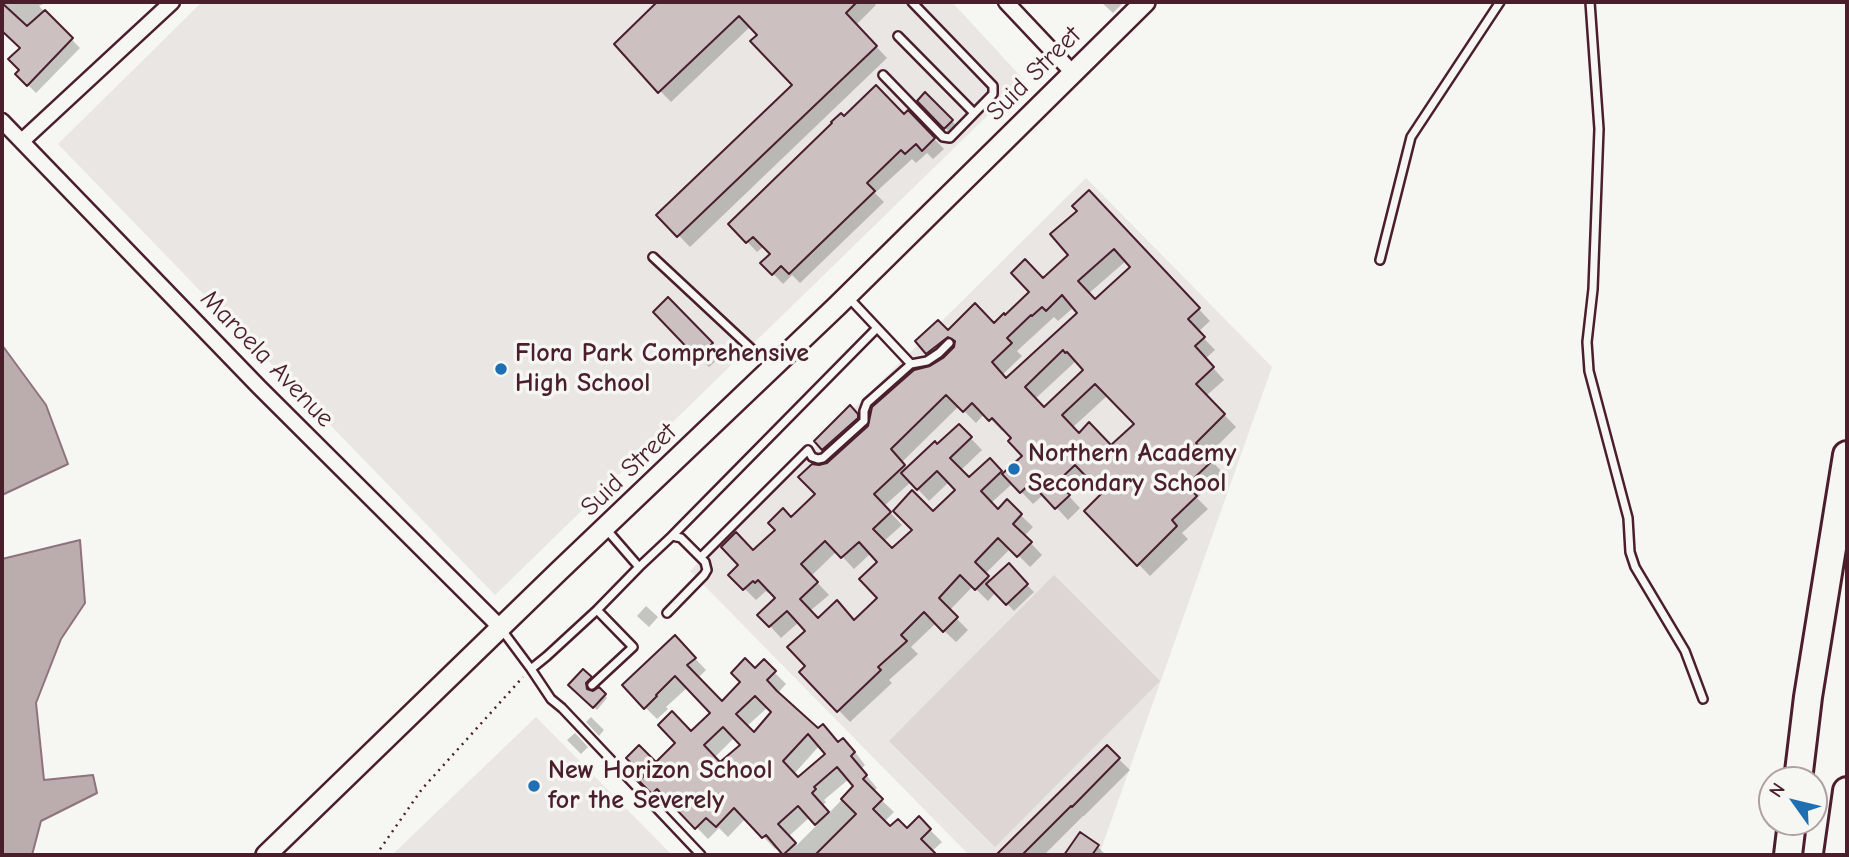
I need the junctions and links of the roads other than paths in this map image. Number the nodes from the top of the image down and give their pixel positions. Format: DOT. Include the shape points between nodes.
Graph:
graph roads {
  1 [pos="172,2"];
  2 [pos="912,2"];
  3 [pos="1006,2"];
  4 [pos="1145,2"];
  5 [pos="1500,2"];
  6 [pos="1590,2"];
  7 [pos="898,36"];
  8 [pos="1073,73"];
  9 [pos="883,75"];
  10 [pos="974,113"];
  11 [pos="2,121"];
  12 [pos="22,141"];
  13 [pos="653,257"];
  14 [pos="1380,260"];
  15 [pos="848,296"];
  16 [pos="877,328"];
  17 [pos="949,343"];
  18 [pos="911,364"];
  19 [pos="772,368"];
  20 [pos="1847,455"];
  21 [pos="606,528"];
  22 [pos="672,536"];
  23 [pos="701,557"];
  24 [pos="639,567"];
  25 [pos="597,610"];
  26 [pos="667,613"];
  27 [pos="500,628"];
  28 [pos="531,668"];
  29 [pos="592,685"];
  30 [pos="1703,699"];
  31 [pos="1800,766"];
  32 [pos="1847,791"];
  33 [pos="1790,836"];
  34 [pos="266,855"];
  35 [pos="701,855"];
  36 [pos="1788,855"];
  37 [pos="1838,855"];
  1 -- 12 [label="street"];
  2 -- 10 [label="lane" via="993,86 993,94"];
  3 -- 8 [label="street"];
  4 -- 8 [label="street, Suid Street"];
  5 -- 14 [label="lane" via="1411,136"];
  6 -- 30 [label="lane" via="1599,129 1589,371 1628,518 1630,552 1685,651"];
  7 -- 10 [label="lane"];
  8 -- 15 [label="street, Suid Street"];
  9 -- 10 [label="lane" via="943,137 950,138"];
  11 -- 12 [label="street, Maroela Avenue"];
  12 -- 27 [label="street, Maroela Avenue" via="258,387"];
  13 -- 19 [label="lane"];
  15 -- 16 [label="lane"];
  15 -- 19 [label="street, Suid Street"];
  16 -- 18 [label="lane"];
  16 -- 22 [label="lane"];
  17 -- 18 [label="lane" via="927,361"];
  18 -- 23 [label="lane" via="867,402 864,421 823,458 812,457 808,450"];
  19 -- 21 [label="street, Suid Street"];
  20 -- 31 [label="highway"];
  21 -- 24 [label="lane"];
  21 -- 27 [label="street, Suid Street"];
  22 -- 23 [label="lane" via="681,538"];
  22 -- 24 [label="lane"];
  23 -- 26 [label="lane" via="708,570"];
  24 -- 25 [label="lane"];
  25 -- 28 [label="lane"];
  25 -- 29 [label="lane" via="634,647"];
  27 -- 28 [label="lane"];
  27 -- 34 [label="street, Suid Street"];
  28 -- 35 [label="lane" via="551,699"];
  32 -- 37 [label="highway"];
  33 -- 36 [label="highway"];
}
